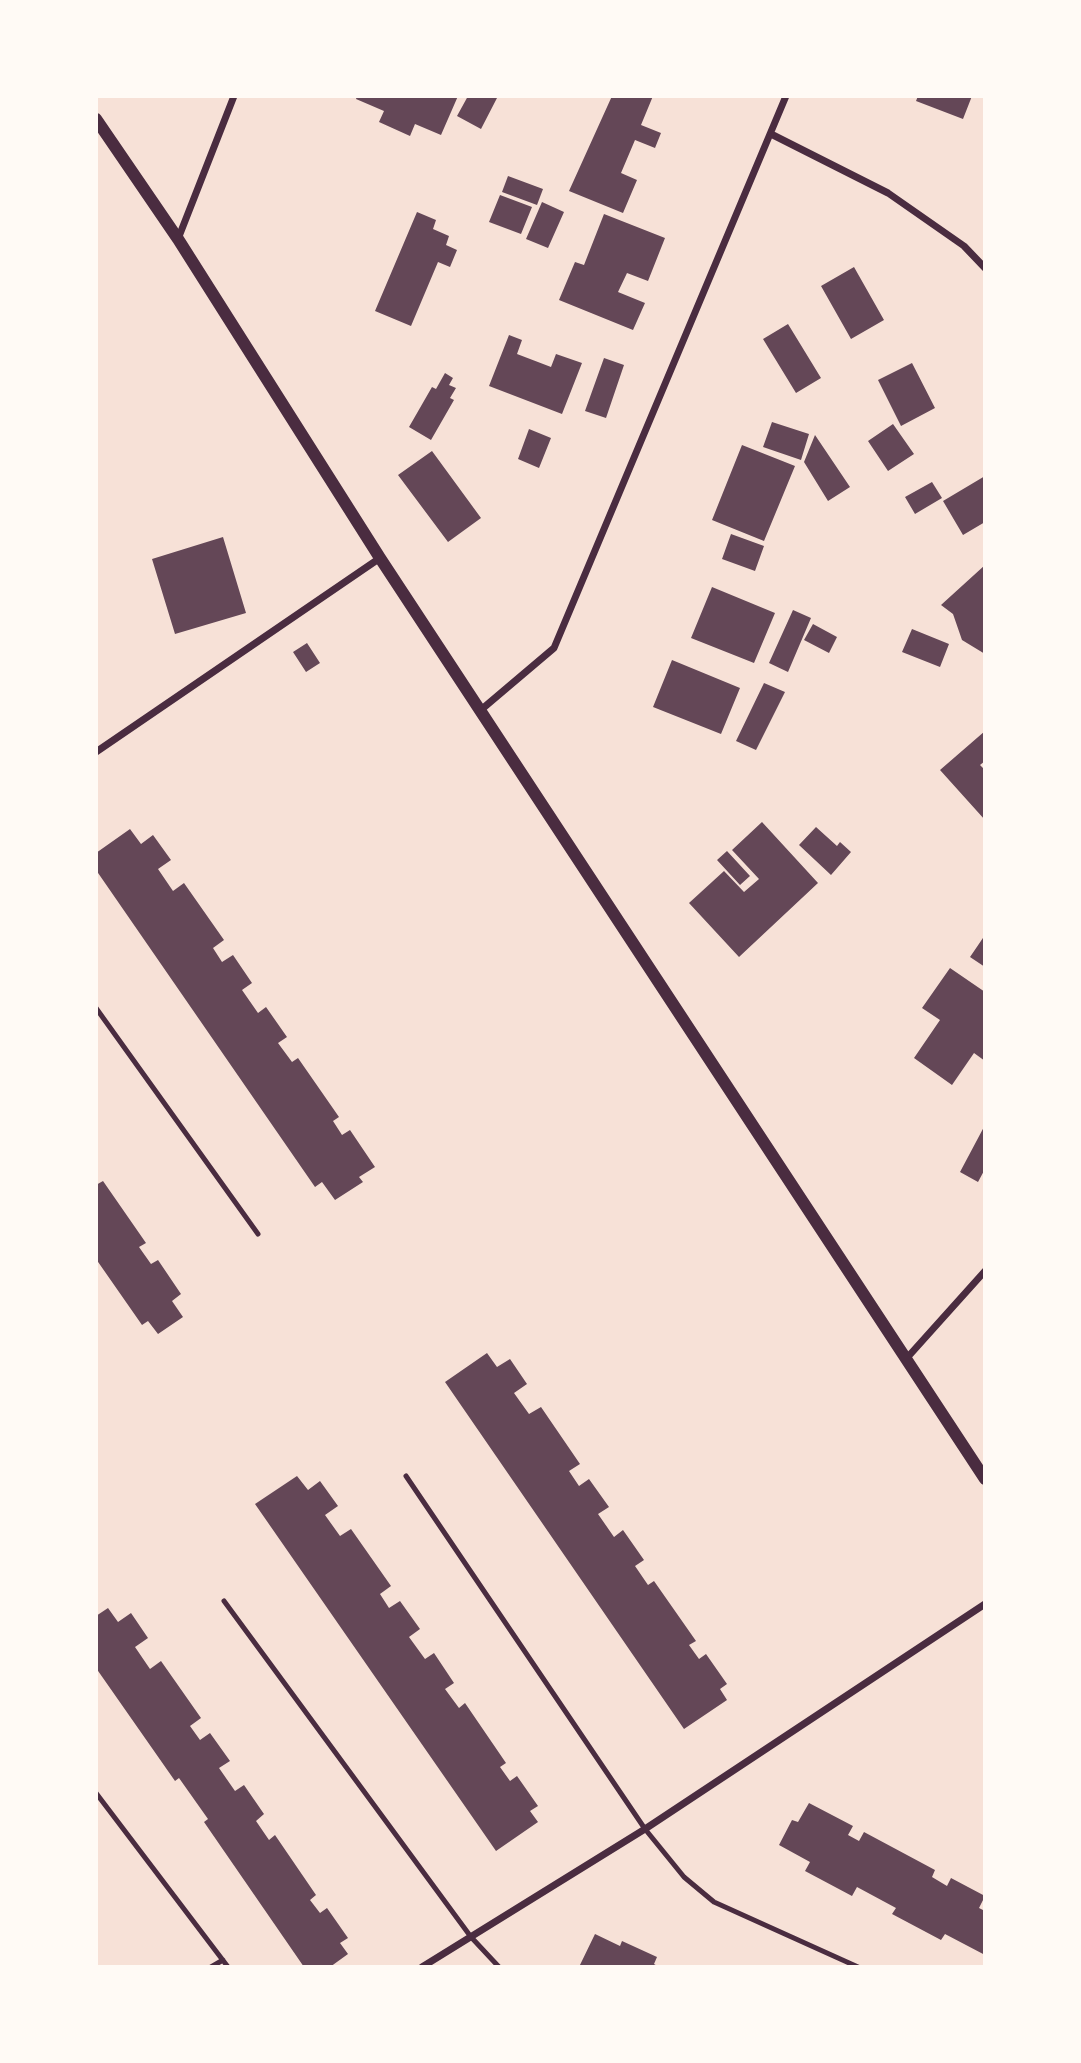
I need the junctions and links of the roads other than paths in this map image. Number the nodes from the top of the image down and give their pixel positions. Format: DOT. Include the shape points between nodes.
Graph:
graph roads {
  1 [pos="234,96"];
  2 [pos="786,96"];
  3 [pos="96,119"];
  4 [pos="771,134"];
  5 [pos="178,239"];
  6 [pos="985,268"];
  7 [pos="380,558"];
  8 [pos="482,709"];
  9 [pos="96,752"];
  10 [pos="96,1008"];
  11 [pos="258,1234"];
  12 [pos="985,1271"];
  13 [pos="905,1359"];
  14 [pos="406,1476"];
  15 [pos="985,1479"];
  16 [pos="224,1601"];
  17 [pos="985,1604"];
  18 [pos="96,1793"];
  19 [pos="645,1829"];
  20 [pos="471,1937"];
  21 [pos="223,1960"];
  22 [pos="211,1967"];
  23 [pos="228,1967"];
  24 [pos="422,1967"];
  25 [pos="499,1967"];
  26 [pos="858,1967"];
  1 -- 5 [label="street"];
  2 -- 4 [label="street"];
  3 -- 5 [label="street"];
  4 -- 6 [label="street" via="888,193 964,246"];
  4 -- 8 [label="street" via="554,648"];
  5 -- 7 [label="street"];
  7 -- 8 [label="street"];
  7 -- 9 [label="street"];
  8 -- 13 [label="street"];
  10 -- 11 [label="lane"];
  12 -- 13 [label="street"];
  13 -- 15 [label="street"];
  14 -- 19 [label="lane"];
  16 -- 20 [label="lane"];
  17 -- 19 [label="street"];
  18 -- 21 [label="lane"];
  19 -- 20 [label="street"];
  19 -- 26 [label="lane" via="684,1877 714,1902"];
  20 -- 24 [label="street"];
  20 -- 25 [label="lane"];
  21 -- 22 [label="lane"];
  21 -- 23 [label="lane"];
}
